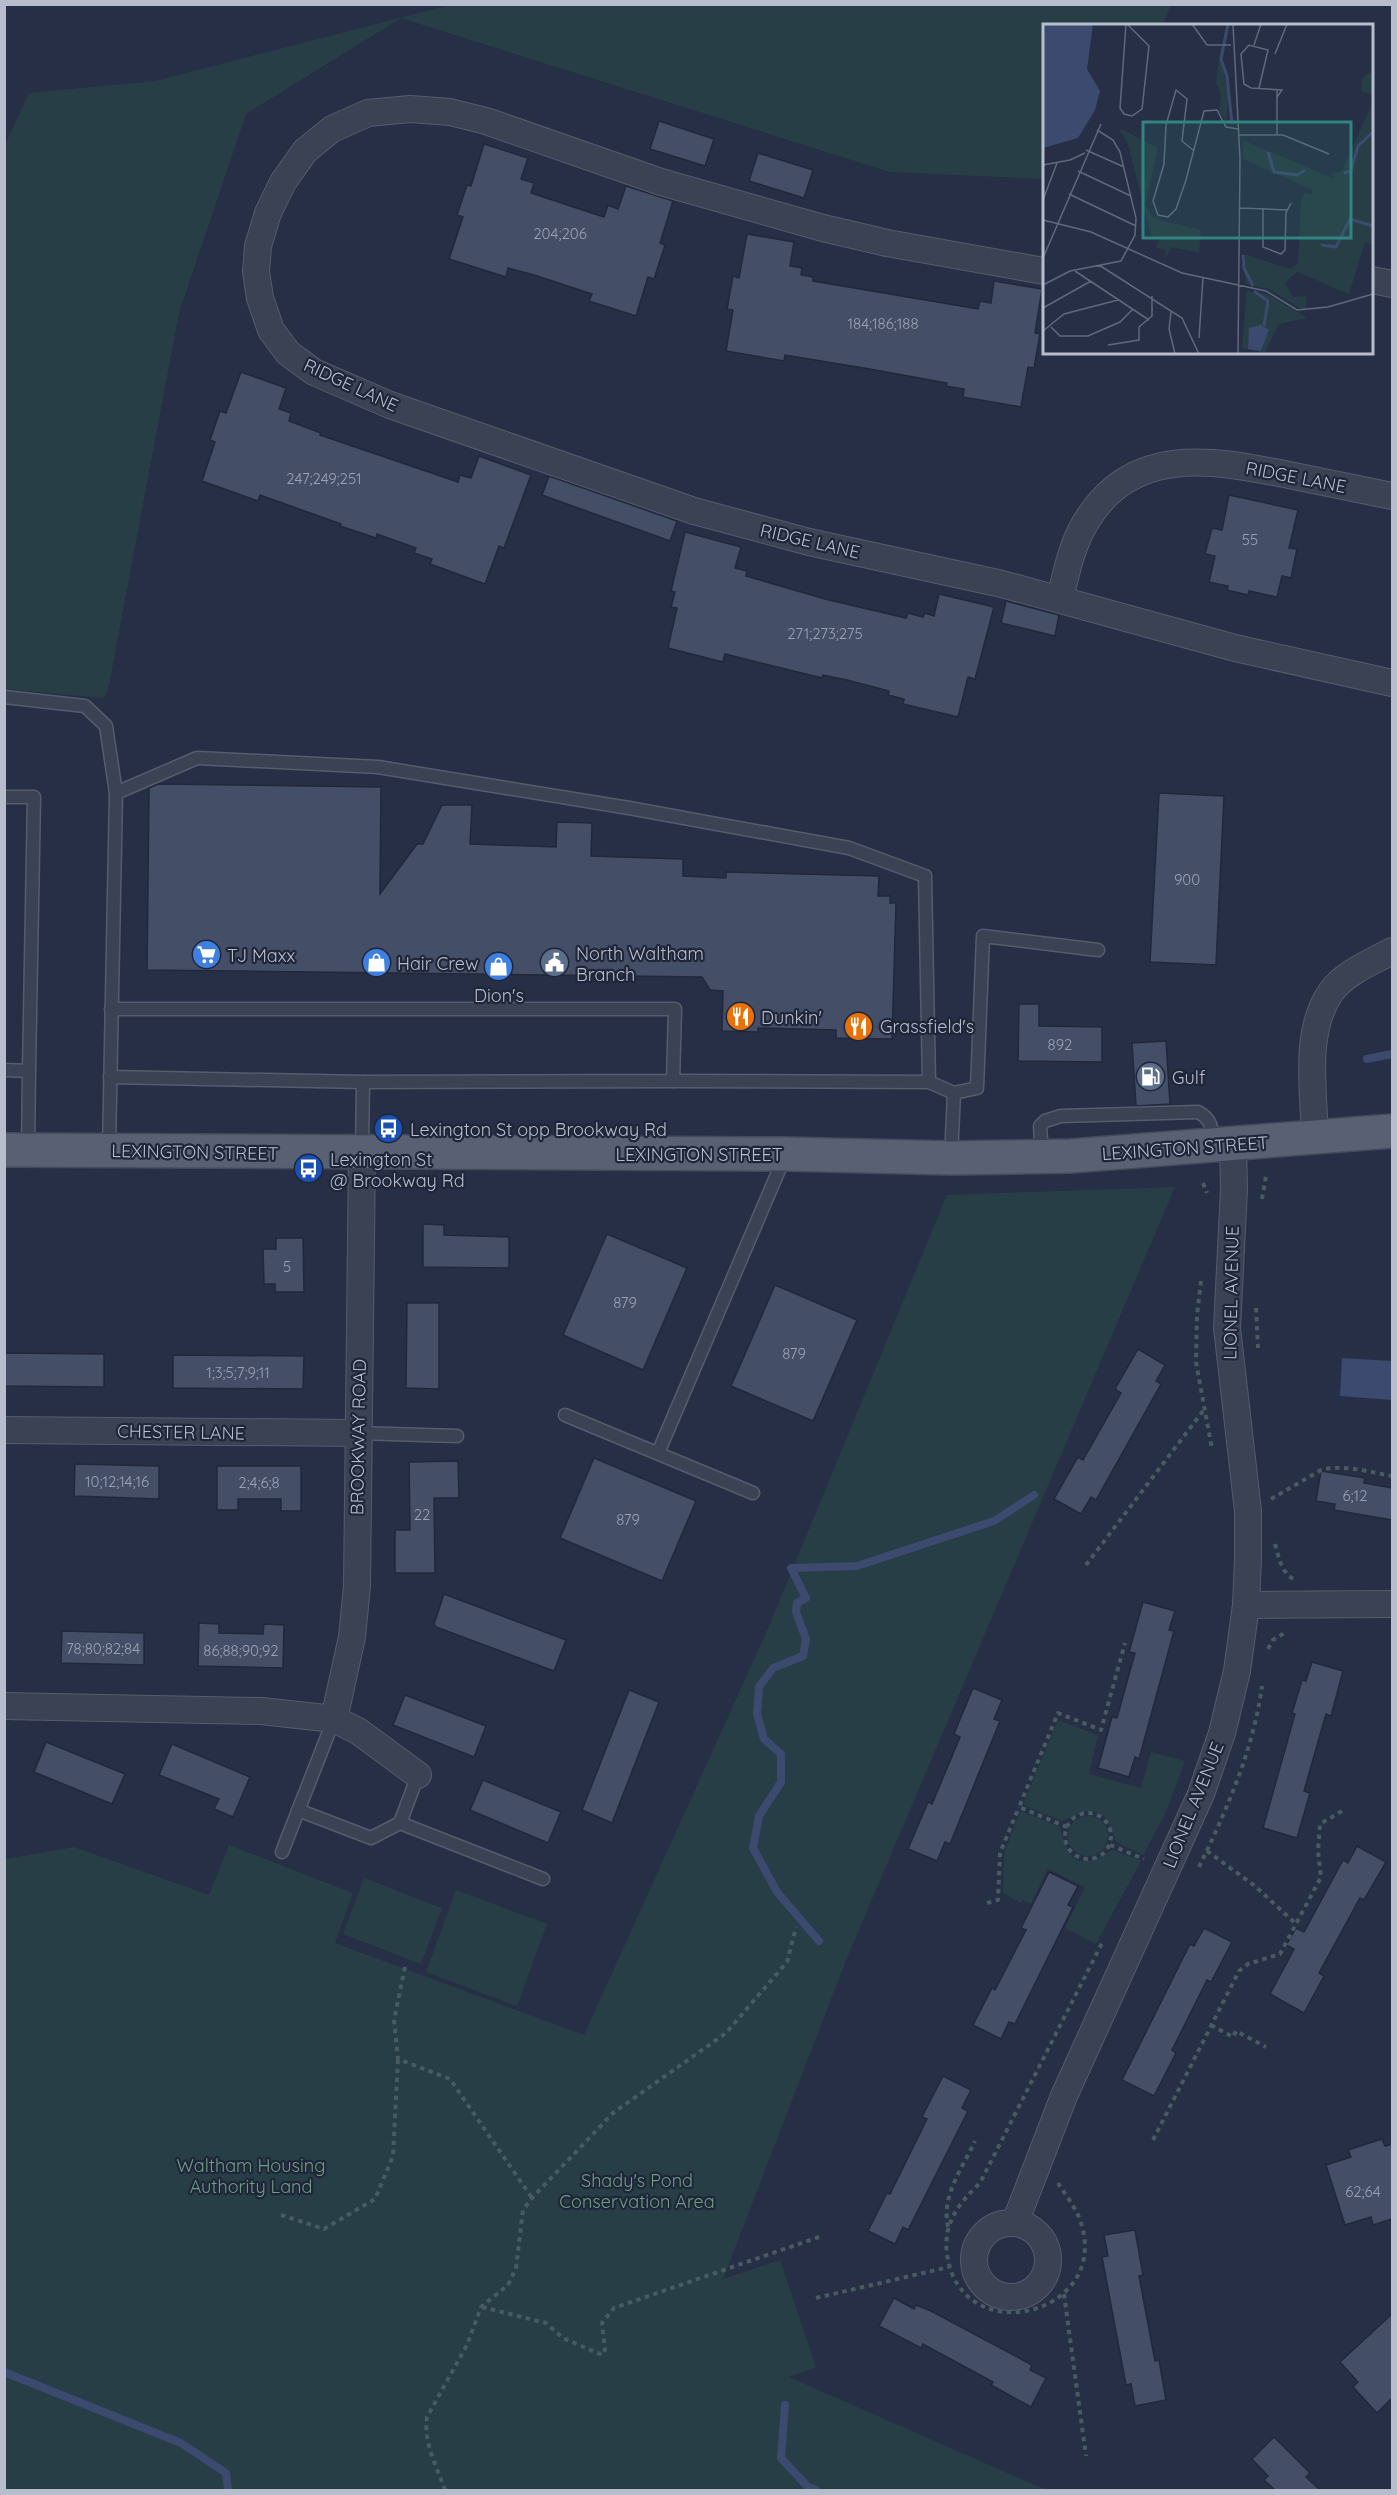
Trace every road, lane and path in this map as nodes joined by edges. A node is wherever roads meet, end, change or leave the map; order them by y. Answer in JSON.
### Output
{"nodes":[{"id":1,"x":1043,"y":271,"type":"edge"},
{"id":2,"x":1373,"y":280,"type":"edge"},
{"id":3,"x":1392,"y":284,"type":"edge"},
{"id":4,"x":1392,"y":496,"type":"edge"},
{"id":5,"x":1060,"y":599,"type":"junction"},
{"id":6,"x":1392,"y":683,"type":"edge"},
{"id":7,"x":4,"y":697,"type":"edge"},
{"id":8,"x":116,"y":793,"type":"junction"},
{"id":9,"x":4,"y":797,"type":"edge"},
{"id":10,"x":1098,"y":950,"type":"dead end"},
{"id":11,"x":1392,"y":951,"type":"edge"},
{"id":12,"x":111,"y":1009,"type":"junction"},
{"id":13,"x":4,"y":1070,"type":"edge"},
{"id":14,"x":29,"y":1071,"type":"junction"},
{"id":15,"x":110,"y":1077,"type":"junction"},
{"id":16,"x":363,"y":1082,"type":"junction"},
{"id":17,"x":672,"y":1082,"type":"junction"},
{"id":18,"x":929,"y":1082,"type":"junction"},
{"id":19,"x":954,"y":1093,"type":"junction"},
{"id":20,"x":1392,"y":1131,"type":"edge"},
{"id":21,"x":1315,"y":1138,"type":"junction"},
{"id":22,"x":1223,"y":1145,"type":"junction"},
{"id":23,"x":16,"y":1150,"type":"edge"},
{"id":24,"x":109,"y":1151,"type":"junction"},
{"id":25,"x":362,"y":1153,"type":"junction"},
{"id":26,"x":785,"y":1154,"type":"junction"},
{"id":27,"x":951,"y":1158,"type":"junction"},
{"id":28,"x":1266,"y":1176,"type":"dead end"},
{"id":29,"x":1203,"y":1183,"type":"dead end"},
{"id":30,"x":1207,"y":1194,"type":"dead end"},
{"id":31,"x":1261,"y":1207,"type":"dead end"},
{"id":32,"x":1201,"y":1279,"type":"dead end"},
{"id":33,"x":1256,"y":1300,"type":"dead end"},
{"id":34,"x":1258,"y":1354,"type":"dead end"},
{"id":35,"x":1204,"y":1411,"type":"junction"},
{"id":36,"x":565,"y":1414,"type":"dead end"},
{"id":37,"x":4,"y":1430,"type":"edge"},
{"id":38,"x":358,"y":1433,"type":"junction"},
{"id":39,"x":457,"y":1436,"type":"dead end"},
{"id":40,"x":658,"y":1453,"type":"junction"},
{"id":41,"x":1214,"y":1453,"type":"dead end"},
{"id":42,"x":1392,"y":1476,"type":"edge"},
{"id":43,"x":1269,"y":1488,"type":"dead end"},
{"id":44,"x":753,"y":1493,"type":"dead end"},
{"id":45,"x":1270,"y":1500,"type":"junction"},
{"id":46,"x":1272,"y":1510,"type":"dead end"},
{"id":47,"x":1275,"y":1542,"type":"dead end"},
{"id":48,"x":1086,"y":1565,"type":"dead end"},
{"id":49,"x":1296,"y":1581,"type":"dead end"},
{"id":50,"x":1392,"y":1604,"type":"edge"},
{"id":51,"x":1246,"y":1605,"type":"junction"},
{"id":52,"x":1287,"y":1631,"type":"dead end"},
{"id":53,"x":1125,"y":1643,"type":"dead end"},
{"id":54,"x":1266,"y":1658,"type":"dead end"},
{"id":55,"x":1263,"y":1679,"type":"dead end"},
{"id":56,"x":4,"y":1706,"type":"edge"},
{"id":57,"x":334,"y":1719,"type":"junction"},
{"id":58,"x":418,"y":1775,"type":"joint"},
{"id":59,"x":1019,"y":1807,"type":"junction"},
{"id":60,"x":298,"y":1810,"type":"junction"},
{"id":61,"x":1342,"y":1811,"type":"dead end"},
{"id":62,"x":400,"y":1822,"type":"junction"},
{"id":63,"x":1067,"y":1827,"type":"junction"},
{"id":64,"x":1110,"y":1845,"type":"junction"},
{"id":65,"x":1149,"y":1851,"type":"dead end"},
{"id":66,"x":1207,"y":1851,"type":"junction"},
{"id":67,"x":282,"y":1852,"type":"dead end"},
{"id":68,"x":1145,"y":1859,"type":"junction"},
{"id":69,"x":1139,"y":1870,"type":"dead end"},
{"id":70,"x":1197,"y":1872,"type":"dead end"},
{"id":71,"x":543,"y":1879,"type":"dead end"},
{"id":72,"x":987,"y":1903,"type":"dead end"},
{"id":73,"x":1296,"y":1924,"type":"junction"},
{"id":74,"x":795,"y":1927,"type":"dead end"},
{"id":75,"x":1107,"y":1933,"type":"dead end"},
{"id":76,"x":405,"y":1967,"type":"dead end"},
{"id":77,"x":1211,"y":2025,"type":"junction"},
{"id":78,"x":1266,"y":2047,"type":"dead end"},
{"id":79,"x":398,"y":2059,"type":"junction"},
{"id":80,"x":1153,"y":2140,"type":"dead end"},
{"id":81,"x":975,"y":2141,"type":"dead end"},
{"id":82,"x":1040,"y":2158,"type":"junction"},
{"id":83,"x":532,"y":2198,"type":"junction"},
{"id":84,"x":281,"y":2215,"type":"dead end"},
{"id":85,"x":1015,"y":2223,"type":"dead end"},
{"id":86,"x":948,"y":2228,"type":"junction"},
{"id":87,"x":819,"y":2237,"type":"dead end"},
{"id":88,"x":949,"y":2267,"type":"junction"},
{"id":89,"x":1064,"y":2293,"type":"junction"},
{"id":90,"x":816,"y":2298,"type":"dead end"},
{"id":91,"x":481,"y":2307,"type":"junction"},
{"id":92,"x":1086,"y":2456,"type":"dead end"},
{"id":93,"x":445,"y":2490,"type":"edge"}],
"edges":[{"from":1,"to":5,"type":"street","name":"RIDGE LANE"},
{"from":2,"to":3,"type":"street"},
{"from":4,"to":5,"type":"street","name":"RIDGE LANE"},
{"from":5,"to":6,"type":"street","name":"RIDGE LANE"},
{"from":7,"to":8,"type":"lane"},
{"from":8,"to":12,"type":"lane"},
{"from":8,"to":18,"type":"lane"},
{"from":9,"to":14,"type":"lane"},
{"from":10,"to":19,"type":"lane"},
{"from":11,"to":21,"type":"street"},
{"from":12,"to":15,"type":"lane"},
{"from":12,"to":17,"type":"lane"},
{"from":13,"to":14,"type":"lane"},
{"from":14,"to":23,"type":"lane"},
{"from":15,"to":16,"type":"lane"},
{"from":15,"to":24,"type":"lane"},
{"from":16,"to":17,"type":"lane"},
{"from":16,"to":25,"type":"lane"},
{"from":17,"to":18,"type":"lane"},
{"from":18,"to":19,"type":"lane"},
{"from":19,"to":27,"type":"lane"},
{"from":20,"to":21,"type":"main road","name":"LEXINGTON STREET"},
{"from":21,"to":22,"type":"main road","name":"LEXINGTON STREET"},
{"from":22,"to":27,"type":"main road","name":"LEXINGTON STREET"},
{"from":22,"to":51,"type":"street","name":"LIONEL AVENUE"},
{"from":23,"to":24,"type":"main road","name":"LEXINGTON STREET"},
{"from":24,"to":25,"type":"main road","name":"LEXINGTON STREET"},
{"from":25,"to":26,"type":"main road","name":"LEXINGTON STREET"},
{"from":25,"to":38,"type":"street","name":"BROOKWAY ROAD"},
{"from":26,"to":27,"type":"main road","name":"LEXINGTON STREET"},
{"from":26,"to":40,"type":"lane"},
{"from":28,"to":31,"type":"path"},
{"from":29,"to":30,"type":"path"},
{"from":32,"to":35,"type":"path"},
{"from":33,"to":34,"type":"path"},
{"from":35,"to":41,"type":"path"},
{"from":35,"to":48,"type":"path"},
{"from":36,"to":40,"type":"lane"},
{"from":37,"to":38,"type":"street","name":"CHESTER LANE"},
{"from":38,"to":39,"type":"lane"},
{"from":38,"to":57,"type":"street","name":"BROOKWAY ROAD"},
{"from":40,"to":44,"type":"lane"},
{"from":42,"to":45,"type":"path"},
{"from":43,"to":45,"type":"path"},
{"from":45,"to":46,"type":"path"},
{"from":47,"to":49,"type":"path"},
{"from":50,"to":51,"type":"street"},
{"from":51,"to":82,"type":"street","name":"LIONEL AVENUE"},
{"from":52,"to":54,"type":"path"},
{"from":53,"to":59,"type":"path"},
{"from":55,"to":66,"type":"path"},
{"from":56,"to":57,"type":"street"},
{"from":57,"to":58,"type":"street"},
{"from":57,"to":60,"type":"lane"},
{"from":58,"to":62,"type":"lane"},
{"from":59,"to":63,"type":"path"},
{"from":59,"to":72,"type":"path"},
{"from":60,"to":62,"type":"lane"},
{"from":60,"to":67,"type":"lane"},
{"from":61,"to":73,"type":"path"},
{"from":62,"to":71,"type":"lane"},
{"from":63,"to":64,"type":"path"},
{"from":63,"to":64,"type":"path"},
{"from":64,"to":68,"type":"path"},
{"from":65,"to":68,"type":"path"},
{"from":66,"to":70,"type":"path"},
{"from":66,"to":73,"type":"path"},
{"from":68,"to":69,"type":"path"},
{"from":73,"to":77,"type":"path"},
{"from":74,"to":83,"type":"path"},
{"from":75,"to":86,"type":"path"},
{"from":76,"to":79,"type":"path"},
{"from":77,"to":78,"type":"path"},
{"from":77,"to":80,"type":"path"},
{"from":79,"to":83,"type":"path"},
{"from":79,"to":84,"type":"path"},
{"from":81,"to":86,"type":"path"},
{"from":82,"to":85,"type":"street","name":"LIONEL AVENUE"},
{"from":82,"to":89,"type":"path"},
{"from":83,"to":91,"type":"path"},
{"from":86,"to":88,"type":"path"},
{"from":87,"to":91,"type":"path"},
{"from":88,"to":89,"type":"path"},
{"from":88,"to":90,"type":"path"},
{"from":89,"to":92,"type":"path"},
{"from":91,"to":93,"type":"path"}]}
